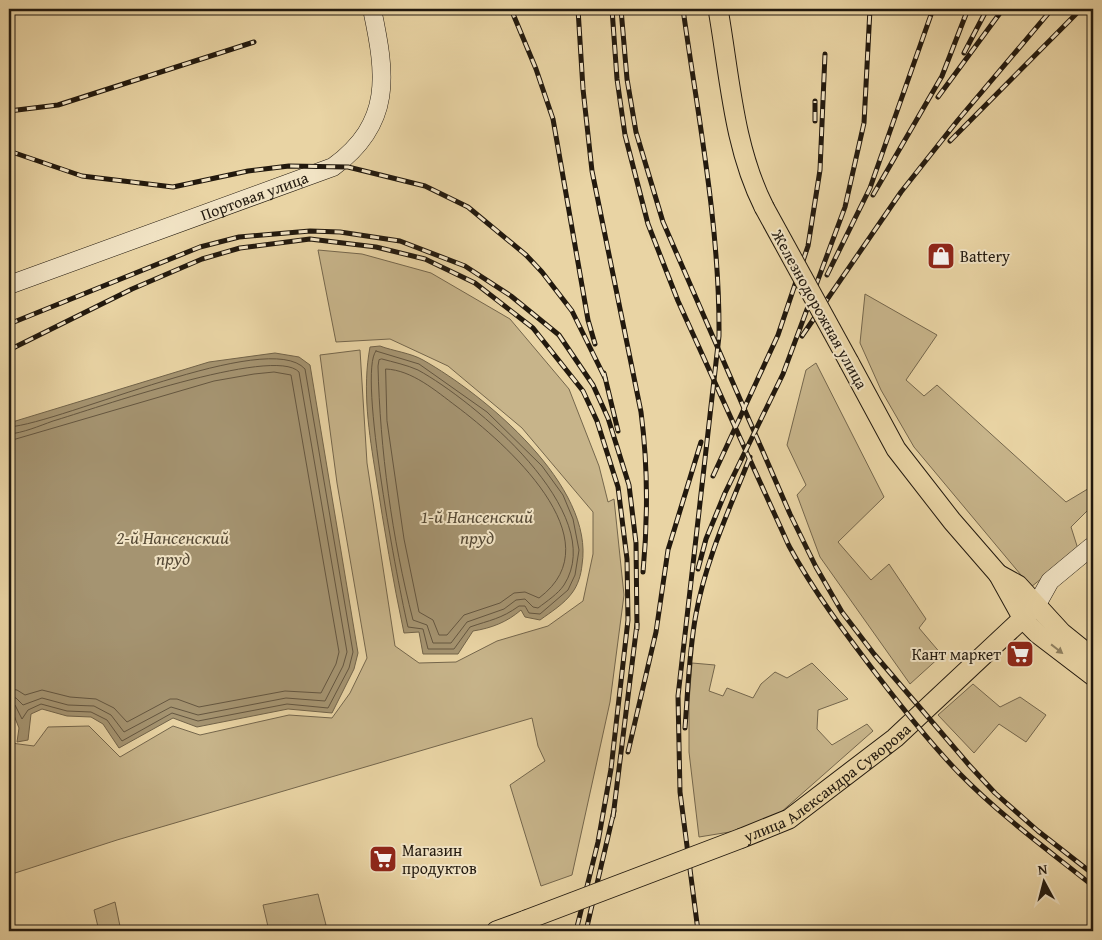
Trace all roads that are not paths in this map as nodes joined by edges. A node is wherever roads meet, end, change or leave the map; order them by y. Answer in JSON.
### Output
{"nodes":[{"id":1,"x":372,"y":9,"type":"edge"},
{"id":2,"x":718,"y":9,"type":"edge"},
{"id":3,"x":9,"y":285,"type":"edge"},
{"id":4,"x":1092,"y":552,"type":"edge"},
{"id":5,"x":1030,"y":613,"type":"junction"},
{"id":6,"x":1093,"y":658,"type":"edge"},
{"id":7,"x":1093,"y":676,"type":"edge"},
{"id":8,"x":496,"y":931,"type":"edge"}],
"edges":[{"from":1,"to":3,"type":"main road","name":"Портовая улица"},
{"from":2,"to":5,"type":"main road","name":"Железнодорожная улица","bridge":true},
{"from":4,"to":5,"type":"main road"},
{"from":5,"to":6,"type":"main road","name":"Железнодорожная улица"},
{"from":5,"to":7,"type":"main road","name":"Железнодорожная улица","one_way":true},
{"from":5,"to":8,"type":"main road","name":"улица Александра Суворова","bridge":true}]}
